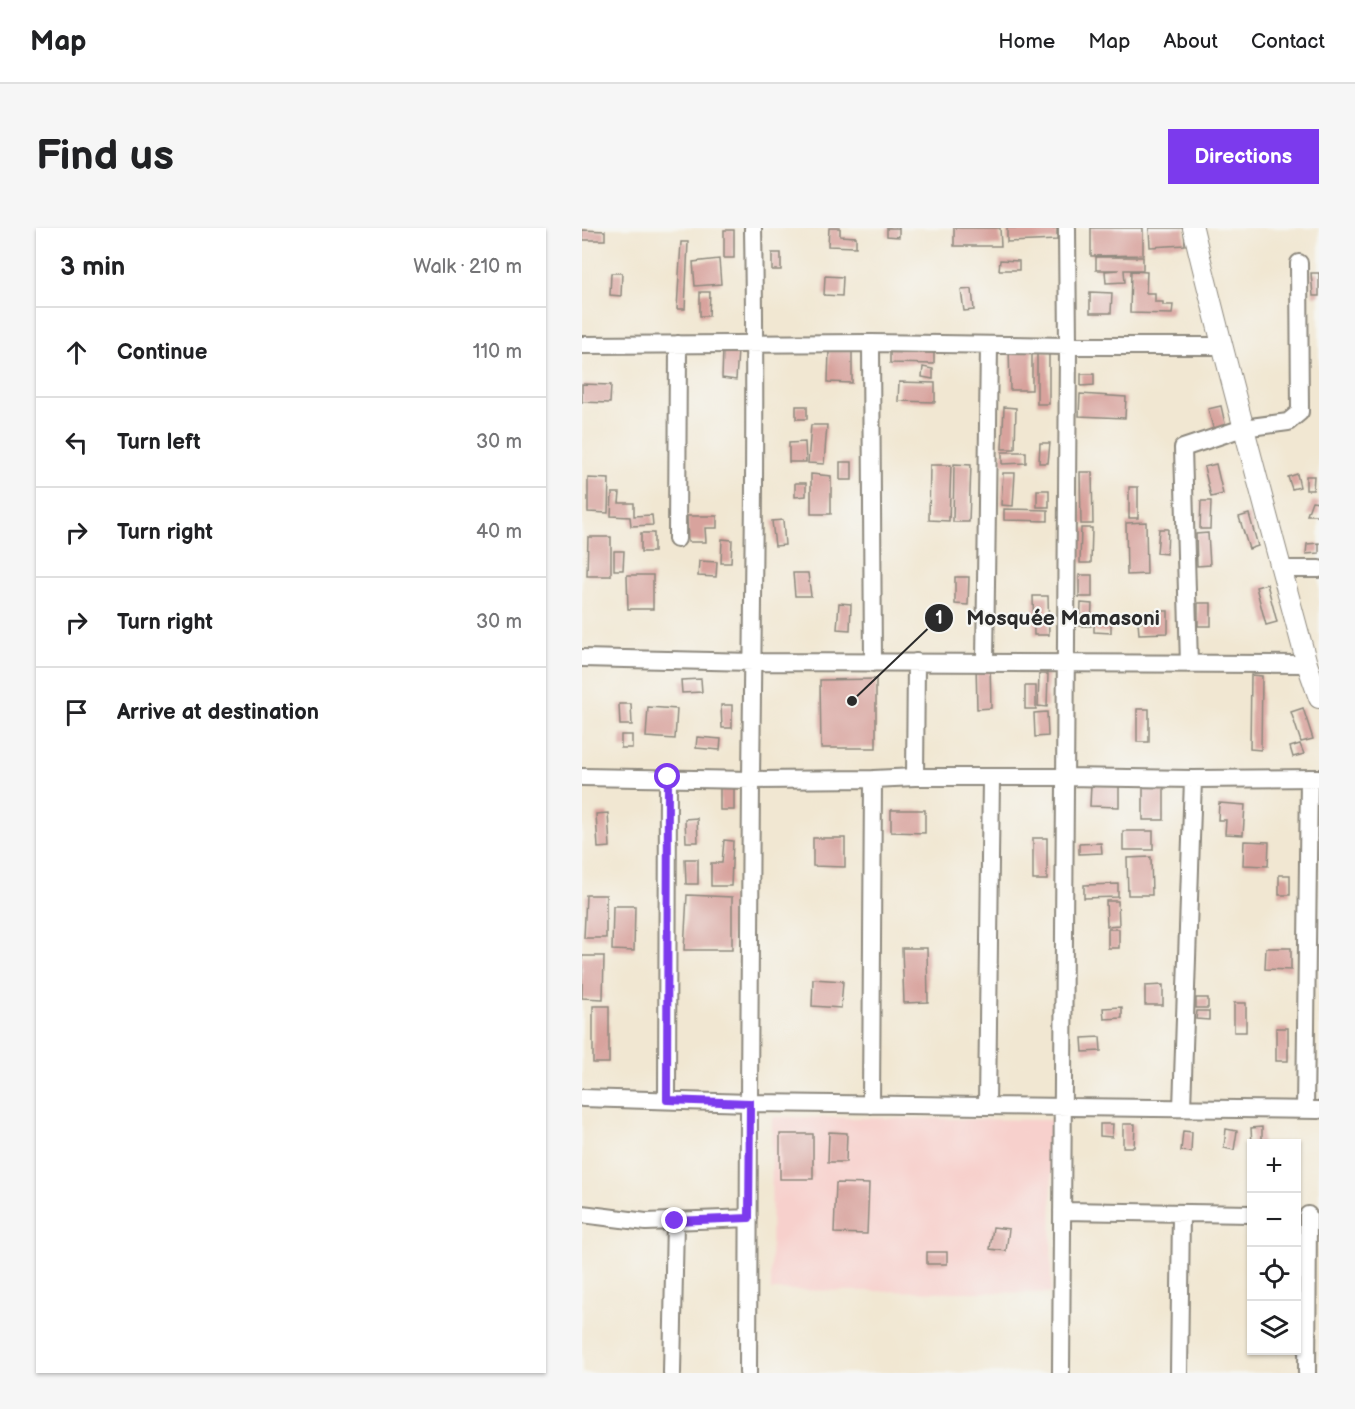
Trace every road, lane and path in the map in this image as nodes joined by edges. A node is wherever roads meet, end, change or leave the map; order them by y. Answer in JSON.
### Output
{"nodes":[{"id":1,"x":753,"y":228,"type":"edge"},
{"id":2,"x":1067,"y":228,"type":"edge"},
{"id":3,"x":1193,"y":228,"type":"edge"},
{"id":4,"x":1299,"y":263,"type":"dead end"},
{"id":5,"x":678,"y":344,"type":"junction"},
{"id":6,"x":755,"y":344,"type":"junction"},
{"id":7,"x":871,"y":344,"type":"junction"},
{"id":8,"x":582,"y":345,"type":"edge"},
{"id":9,"x":990,"y":345,"type":"junction"},
{"id":10,"x":1068,"y":346,"type":"junction"},
{"id":11,"x":1222,"y":346,"type":"junction"},
{"id":12,"x":1243,"y":428,"type":"junction"},
{"id":13,"x":677,"y":539,"type":"dead end"},
{"id":14,"x":1281,"y":569,"type":"junction"},
{"id":15,"x":1319,"y":569,"type":"edge"},
{"id":16,"x":582,"y":658,"type":"edge"},
{"id":17,"x":753,"y":662,"type":"junction"},
{"id":18,"x":916,"y":662,"type":"junction"},
{"id":19,"x":873,"y":663,"type":"junction"},
{"id":20,"x":985,"y":663,"type":"junction"},
{"id":21,"x":1065,"y":664,"type":"junction"},
{"id":22,"x":1189,"y":664,"type":"junction"},
{"id":23,"x":1307,"y":664,"type":"junction"},
{"id":24,"x":1319,"y":698,"type":"edge"},
{"id":25,"x":582,"y":777,"type":"edge"},
{"id":26,"x":668,"y":777,"type":"junction"},
{"id":27,"x":915,"y":777,"type":"junction"},
{"id":28,"x":991,"y":777,"type":"junction"},
{"id":29,"x":1065,"y":777,"type":"junction"},
{"id":30,"x":1314,"y":778,"type":"edge"},
{"id":31,"x":873,"y":779,"type":"junction"},
{"id":32,"x":1192,"y":779,"type":"junction"},
{"id":33,"x":751,"y":780,"type":"junction"},
{"id":34,"x":582,"y":1098,"type":"edge"},
{"id":35,"x":667,"y":1100,"type":"junction"},
{"id":36,"x":750,"y":1103,"type":"junction"},
{"id":37,"x":871,"y":1104,"type":"junction"},
{"id":38,"x":987,"y":1106,"type":"junction"},
{"id":39,"x":1063,"y":1107,"type":"junction"},
{"id":40,"x":1182,"y":1108,"type":"junction"},
{"id":41,"x":1312,"y":1110,"type":"edge"},
{"id":42,"x":1062,"y":1211,"type":"junction"},
{"id":43,"x":1181,"y":1213,"type":"junction"},
{"id":44,"x":582,"y":1214,"type":"edge"},
{"id":45,"x":1247,"y":1214,"type":"edge"},
{"id":46,"x":1308,"y":1215,"type":"edge"},
{"id":47,"x":749,"y":1218,"type":"junction"},
{"id":48,"x":675,"y":1221,"type":"junction"},
{"id":49,"x":672,"y":1373,"type":"edge"},
{"id":50,"x":748,"y":1373,"type":"edge"},
{"id":51,"x":1061,"y":1373,"type":"edge"},
{"id":52,"x":1179,"y":1373,"type":"edge"},
{"id":53,"x":1307,"y":1373,"type":"edge"}],
"edges":[{"from":1,"to":6,"type":"street"},
{"from":2,"to":10,"type":"street"},
{"from":3,"to":11,"type":"street"},
{"from":4,"to":12,"type":"street"},
{"from":5,"to":6,"type":"street"},
{"from":5,"to":8,"type":"street"},
{"from":5,"to":13,"type":"street"},
{"from":6,"to":7,"type":"street"},
{"from":6,"to":17,"type":"street"},
{"from":7,"to":9,"type":"street"},
{"from":7,"to":19,"type":"street"},
{"from":9,"to":10,"type":"street"},
{"from":9,"to":20,"type":"street"},
{"from":10,"to":11,"type":"street"},
{"from":10,"to":21,"type":"street"},
{"from":11,"to":12,"type":"street"},
{"from":12,"to":14,"type":"street"},
{"from":12,"to":22,"type":"street"},
{"from":14,"to":15,"type":"street"},
{"from":14,"to":23,"type":"street"},
{"from":16,"to":17,"type":"street"},
{"from":17,"to":19,"type":"street"},
{"from":17,"to":33,"type":"street"},
{"from":18,"to":19,"type":"street"},
{"from":18,"to":20,"type":"street"},
{"from":18,"to":27,"type":"street"},
{"from":20,"to":21,"type":"street"},
{"from":21,"to":22,"type":"street"},
{"from":21,"to":29,"type":"street"},
{"from":22,"to":23,"type":"street"},
{"from":23,"to":24,"type":"street"},
{"from":25,"to":26,"type":"street"},
{"from":26,"to":33,"type":"street"},
{"from":26,"to":35,"type":"street"},
{"from":27,"to":28,"type":"street"},
{"from":27,"to":31,"type":"street"},
{"from":28,"to":29,"type":"street"},
{"from":28,"to":38,"type":"street"},
{"from":29,"to":32,"type":"street"},
{"from":29,"to":39,"type":"street"},
{"from":30,"to":32,"type":"street"},
{"from":30,"to":41,"type":"street"},
{"from":31,"to":33,"type":"street"},
{"from":31,"to":37,"type":"street"},
{"from":32,"to":40,"type":"street"},
{"from":33,"to":36,"type":"street"},
{"from":34,"to":35,"type":"street"},
{"from":35,"to":36,"type":"street"},
{"from":36,"to":37,"type":"street"},
{"from":36,"to":47,"type":"street"},
{"from":37,"to":38,"type":"street"},
{"from":38,"to":39,"type":"street"},
{"from":39,"to":40,"type":"street"},
{"from":39,"to":42,"type":"street"},
{"from":40,"to":41,"type":"street"},
{"from":42,"to":43,"type":"street"},
{"from":42,"to":51,"type":"street"},
{"from":43,"to":45,"type":"street"},
{"from":43,"to":52,"type":"street"},
{"from":44,"to":48,"type":"street"},
{"from":46,"to":53,"type":"street"},
{"from":47,"to":48,"type":"street"},
{"from":47,"to":50,"type":"street"},
{"from":48,"to":49,"type":"street"}]}
